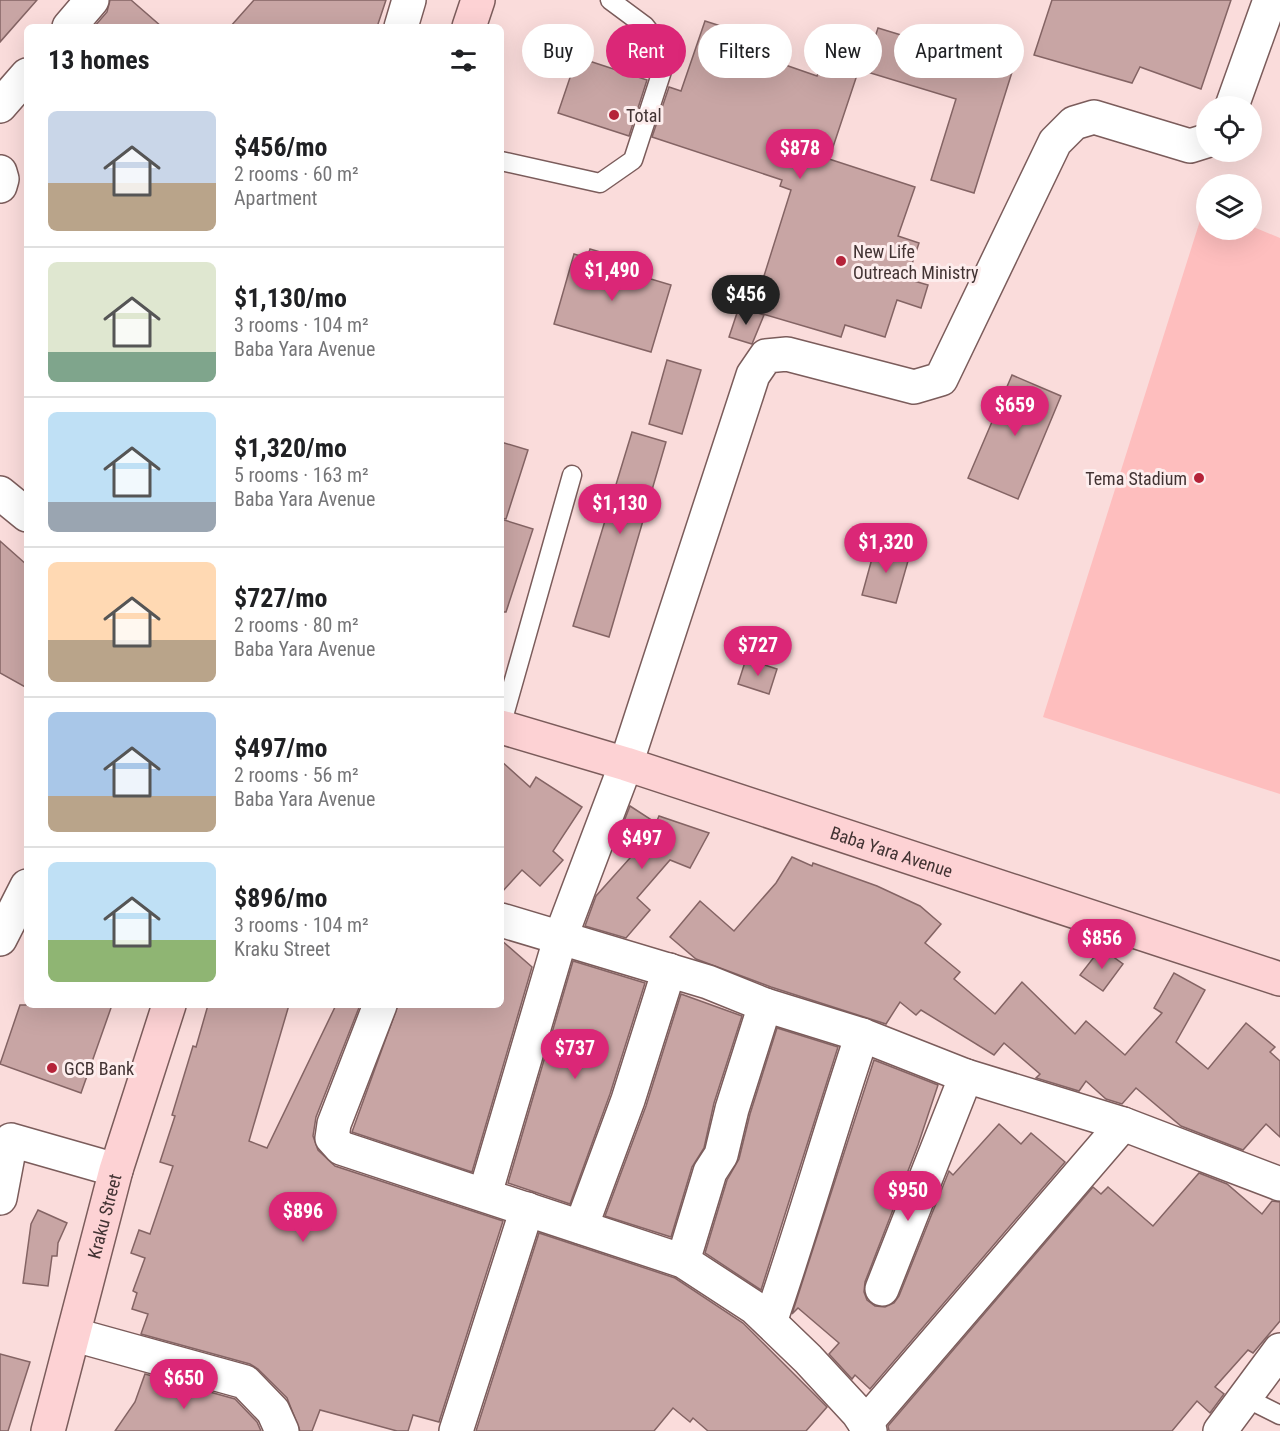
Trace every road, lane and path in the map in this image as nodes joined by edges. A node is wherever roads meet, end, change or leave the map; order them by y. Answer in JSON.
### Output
{"nodes":[{"id":1,"x":92,"y":0,"type":"edge"},
{"id":2,"x":409,"y":0,"type":"edge"},
{"id":3,"x":478,"y":0,"type":"edge"},
{"id":4,"x":610,"y":0,"type":"edge"},
{"id":5,"x":1270,"y":0,"type":"edge"},
{"id":6,"x":72,"y":24,"type":"edge"},
{"id":7,"x":402,"y":24,"type":"edge"},
{"id":8,"x":470,"y":24,"type":"edge"},
{"id":9,"x":24,"y":78,"type":"edge"},
{"id":10,"x":1236,"y":96,"type":"edge"},
{"id":11,"x":0,"y":106,"type":"edge"},
{"id":12,"x":1196,"y":144,"type":"edge"},
{"id":13,"x":504,"y":162,"type":"edge"},
{"id":14,"x":0,"y":172,"type":"edge"},
{"id":15,"x":0,"y":186,"type":"edge"},
{"id":16,"x":572,"y":475,"type":"dead end"},
{"id":17,"x":0,"y":493,"type":"edge"},
{"id":18,"x":24,"y":513,"type":"edge"},
{"id":19,"x":504,"y":715,"type":"edge"},
{"id":20,"x":504,"y":727,"type":"edge"},
{"id":21,"x":626,"y":764,"type":"junction"},
{"id":22,"x":24,"y":892,"type":"edge"},
{"id":23,"x":504,"y":921,"type":"edge"},
{"id":24,"x":561,"y":936,"type":"junction"},
{"id":25,"x":0,"y":939,"type":"edge"},
{"id":26,"x":669,"y":970,"type":"junction"},
{"id":27,"x":1280,"y":979,"type":"edge"},
{"id":28,"x":765,"y":1005,"type":"junction"},
{"id":29,"x":169,"y":1008,"type":"edge"},
{"id":30,"x":379,"y":1008,"type":"edge"},
{"id":31,"x":862,"y":1035,"type":"junction"},
{"id":32,"x":966,"y":1076,"type":"junction"},
{"id":33,"x":1123,"y":1124,"type":"junction"},
{"id":34,"x":6,"y":1141,"type":"edge"},
{"id":35,"x":116,"y":1170,"type":"junction"},
{"id":36,"x":1280,"y":1184,"type":"edge"},
{"id":37,"x":485,"y":1194,"type":"junction"},
{"id":38,"x":0,"y":1198,"type":"edge"},
{"id":39,"x":527,"y":1209,"type":"junction"},
{"id":40,"x":581,"y":1227,"type":"junction"},
{"id":41,"x":683,"y":1261,"type":"junction"},
{"id":42,"x":882,"y":1289,"type":"dead end"},
{"id":43,"x":770,"y":1322,"type":"junction"},
{"id":44,"x":75,"y":1335,"type":"junction"},
{"id":45,"x":1280,"y":1350,"type":"edge"},
{"id":46,"x":1246,"y":1398,"type":"junction"},
{"id":47,"x":1280,"y":1414,"type":"edge"},
{"id":48,"x":868,"y":1427,"type":"edge"},
{"id":49,"x":48,"y":1431,"type":"edge"},
{"id":50,"x":282,"y":1431,"type":"edge"},
{"id":51,"x":456,"y":1431,"type":"edge"},
{"id":52,"x":1220,"y":1431,"type":"edge"}],
"edges":[{"from":1,"to":6,"type":"street"},
{"from":2,"to":7,"type":"street"},
{"from":3,"to":8,"type":"main road"},
{"from":4,"to":13,"type":"lane"},
{"from":5,"to":10,"type":"street"},
{"from":9,"to":11,"type":"street"},
{"from":12,"to":21,"type":"street"},
{"from":14,"to":15,"type":"street"},
{"from":16,"to":19,"type":"lane"},
{"from":17,"to":18,"type":"street"},
{"from":20,"to":21,"type":"main road","name":"Baba Yara Avenue"},
{"from":21,"to":24,"type":"street"},
{"from":21,"to":27,"type":"main road","name":"Baba Yara Avenue"},
{"from":22,"to":25,"type":"street"},
{"from":23,"to":24,"type":"street"},
{"from":24,"to":26,"type":"street"},
{"from":24,"to":37,"type":"street"},
{"from":26,"to":28,"type":"street"},
{"from":26,"to":40,"type":"street"},
{"from":28,"to":31,"type":"street"},
{"from":28,"to":41,"type":"street"},
{"from":29,"to":35,"type":"main road","name":"Kraku Street"},
{"from":30,"to":37,"type":"street"},
{"from":31,"to":32,"type":"street"},
{"from":31,"to":43,"type":"street"},
{"from":32,"to":33,"type":"street"},
{"from":32,"to":42,"type":"street"},
{"from":33,"to":36,"type":"street"},
{"from":33,"to":48,"type":"street"},
{"from":34,"to":35,"type":"street"},
{"from":34,"to":38,"type":"street"},
{"from":35,"to":44,"type":"main road","name":"Kraku Street"},
{"from":37,"to":39,"type":"street"},
{"from":39,"to":40,"type":"street"},
{"from":39,"to":51,"type":"street"},
{"from":40,"to":41,"type":"street"},
{"from":41,"to":43,"type":"street"},
{"from":43,"to":48,"type":"street"},
{"from":44,"to":49,"type":"main road","name":"Kraku Street"},
{"from":44,"to":50,"type":"street"},
{"from":45,"to":46,"type":"street"},
{"from":46,"to":47,"type":"lane"},
{"from":46,"to":52,"type":"street"}]}
